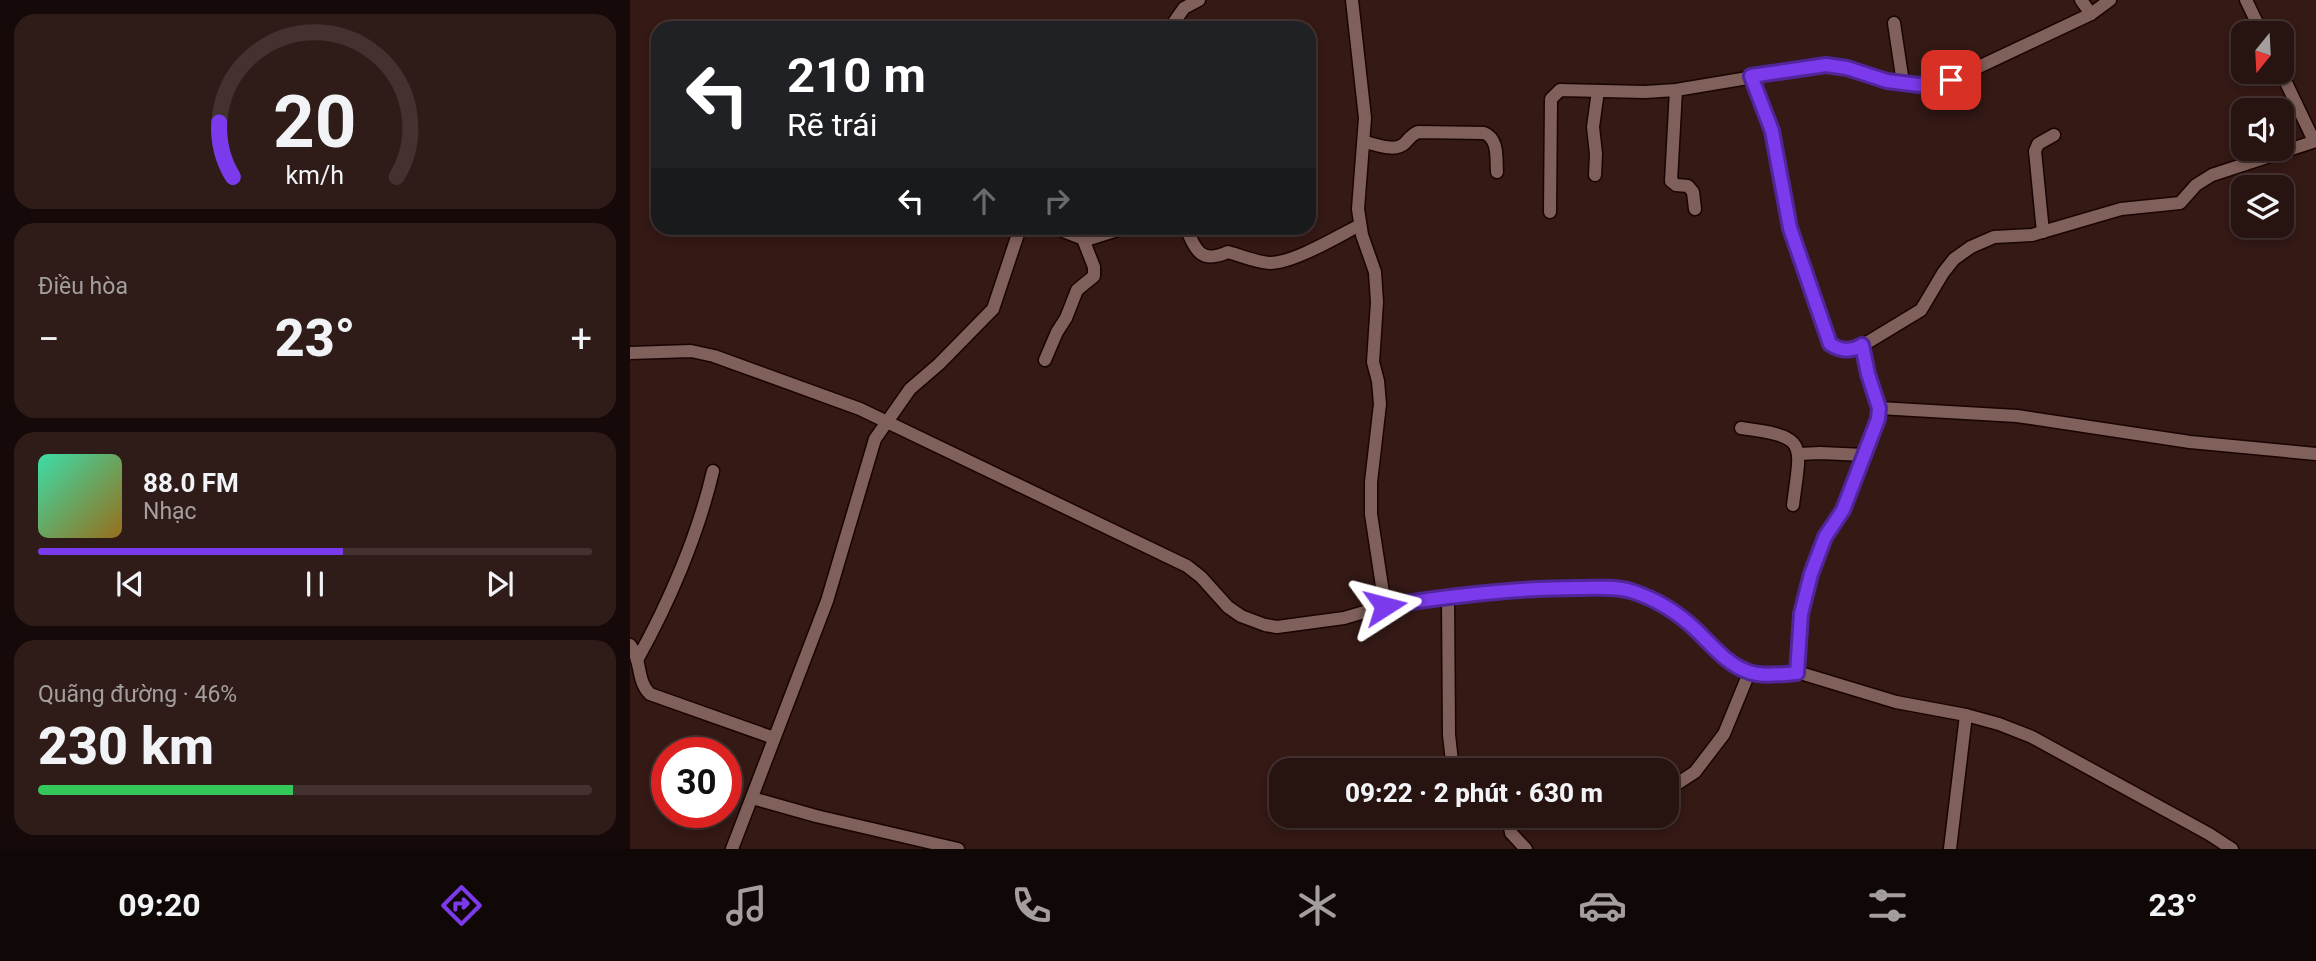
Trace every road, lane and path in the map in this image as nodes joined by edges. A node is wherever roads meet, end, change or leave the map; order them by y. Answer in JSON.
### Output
{"nodes":[{"id":1,"x":1199,"y":0,"type":"edge"},
{"id":2,"x":1352,"y":0,"type":"edge"},
{"id":3,"x":2081,"y":0,"type":"edge"},
{"id":4,"x":2110,"y":0,"type":"edge"},
{"id":5,"x":2246,"y":0,"type":"edge"},
{"id":6,"x":2091,"y":14,"type":"junction"},
{"id":7,"x":1175,"y":21,"type":"edge"},
{"id":8,"x":2256,"y":21,"type":"edge"},
{"id":9,"x":1894,"y":23,"type":"dead end"},
{"id":10,"x":1751,"y":76,"type":"junction"},
{"id":11,"x":1903,"y":83,"type":"junction"},
{"id":12,"x":2287,"y":84,"type":"edge"},
{"id":13,"x":1676,"y":90,"type":"junction"},
{"id":14,"x":1598,"y":91,"type":"junction"},
{"id":15,"x":2054,"y":135,"type":"dead end"},
{"id":16,"x":2315,"y":141,"type":"edge"},
{"id":17,"x":1364,"y":142,"type":"junction"},
{"id":18,"x":1497,"y":172,"type":"dead end"},
{"id":19,"x":1595,"y":174,"type":"dead end"},
{"id":20,"x":1695,"y":209,"type":"dead end"},
{"id":21,"x":1550,"y":212,"type":"dead end"},
{"id":22,"x":1360,"y":225,"type":"junction"},
{"id":23,"x":2043,"y":232,"type":"junction"},
{"id":24,"x":1018,"y":235,"type":"edge"},
{"id":25,"x":1073,"y":235,"type":"edge"},
{"id":26,"x":1104,"y":235,"type":"edge"},
{"id":27,"x":1189,"y":235,"type":"edge"},
{"id":28,"x":1083,"y":239,"type":"junction"},
{"id":29,"x":1862,"y":345,"type":"junction"},
{"id":30,"x":630,"y":353,"type":"edge"},
{"id":31,"x":1045,"y":360,"type":"dead end"},
{"id":32,"x":1879,"y":408,"type":"junction"},
{"id":33,"x":886,"y":421,"type":"junction"},
{"id":34,"x":1741,"y":428,"type":"dead end"},
{"id":35,"x":1799,"y":454,"type":"junction"},
{"id":36,"x":2316,"y":454,"type":"edge"},
{"id":37,"x":1865,"y":455,"type":"junction"},
{"id":38,"x":713,"y":471,"type":"dead end"},
{"id":39,"x":1793,"y":505,"type":"dead end"},
{"id":40,"x":1448,"y":597,"type":"junction"},
{"id":41,"x":1385,"y":606,"type":"junction"},
{"id":42,"x":630,"y":645,"type":"edge"},
{"id":43,"x":637,"y":660,"type":"junction"},
{"id":44,"x":1749,"y":673,"type":"junction"},
{"id":45,"x":1797,"y":673,"type":"junction"},
{"id":46,"x":1966,"y":715,"type":"junction"},
{"id":47,"x":774,"y":738,"type":"junction"},
{"id":48,"x":1452,"y":758,"type":"edge"},
{"id":49,"x":1679,"y":782,"type":"edge"},
{"id":50,"x":752,"y":797,"type":"junction"},
{"id":51,"x":1510,"y":828,"type":"edge"},
{"id":52,"x":732,"y":849,"type":"edge"},
{"id":53,"x":958,"y":849,"type":"edge"},
{"id":54,"x":1526,"y":849,"type":"edge"},
{"id":55,"x":1950,"y":849,"type":"edge"},
{"id":56,"x":2232,"y":849,"type":"edge"}],
"edges":[{"from":1,"to":7,"type":"street"},
{"from":2,"to":17,"type":"street"},
{"from":3,"to":6,"type":"street"},
{"from":4,"to":6,"type":"street"},
{"from":5,"to":8,"type":"street"},
{"from":6,"to":11,"type":"street"},
{"from":9,"to":11,"type":"street"},
{"from":10,"to":11,"type":"street"},
{"from":10,"to":13,"type":"street"},
{"from":10,"to":29,"type":"street"},
{"from":12,"to":16,"type":"street"},
{"from":13,"to":14,"type":"street"},
{"from":13,"to":20,"type":"street"},
{"from":14,"to":19,"type":"street"},
{"from":14,"to":21,"type":"street"},
{"from":15,"to":23,"type":"street"},
{"from":16,"to":23,"type":"street"},
{"from":17,"to":18,"type":"street"},
{"from":17,"to":22,"type":"street"},
{"from":22,"to":27,"type":"street"},
{"from":22,"to":41,"type":"street"},
{"from":23,"to":29,"type":"street"},
{"from":24,"to":33,"type":"street"},
{"from":25,"to":28,"type":"street"},
{"from":26,"to":28,"type":"street"},
{"from":28,"to":31,"type":"street"},
{"from":29,"to":32,"type":"street"},
{"from":30,"to":33,"type":"street"},
{"from":32,"to":36,"type":"street"},
{"from":32,"to":37,"type":"street"},
{"from":33,"to":41,"type":"street"},
{"from":33,"to":47,"type":"street"},
{"from":34,"to":35,"type":"street"},
{"from":35,"to":37,"type":"street"},
{"from":35,"to":39,"type":"street"},
{"from":37,"to":45,"type":"street"},
{"from":38,"to":43,"type":"street"},
{"from":40,"to":41,"type":"street"},
{"from":40,"to":44,"type":"street"},
{"from":40,"to":48,"type":"street"},
{"from":42,"to":43,"type":"street"},
{"from":43,"to":47,"type":"street"},
{"from":44,"to":45,"type":"street"},
{"from":44,"to":49,"type":"street"},
{"from":45,"to":46,"type":"street"},
{"from":46,"to":55,"type":"street"},
{"from":46,"to":56,"type":"street"},
{"from":47,"to":50,"type":"street"},
{"from":50,"to":52,"type":"street"},
{"from":50,"to":53,"type":"street"},
{"from":51,"to":54,"type":"street"}]}
